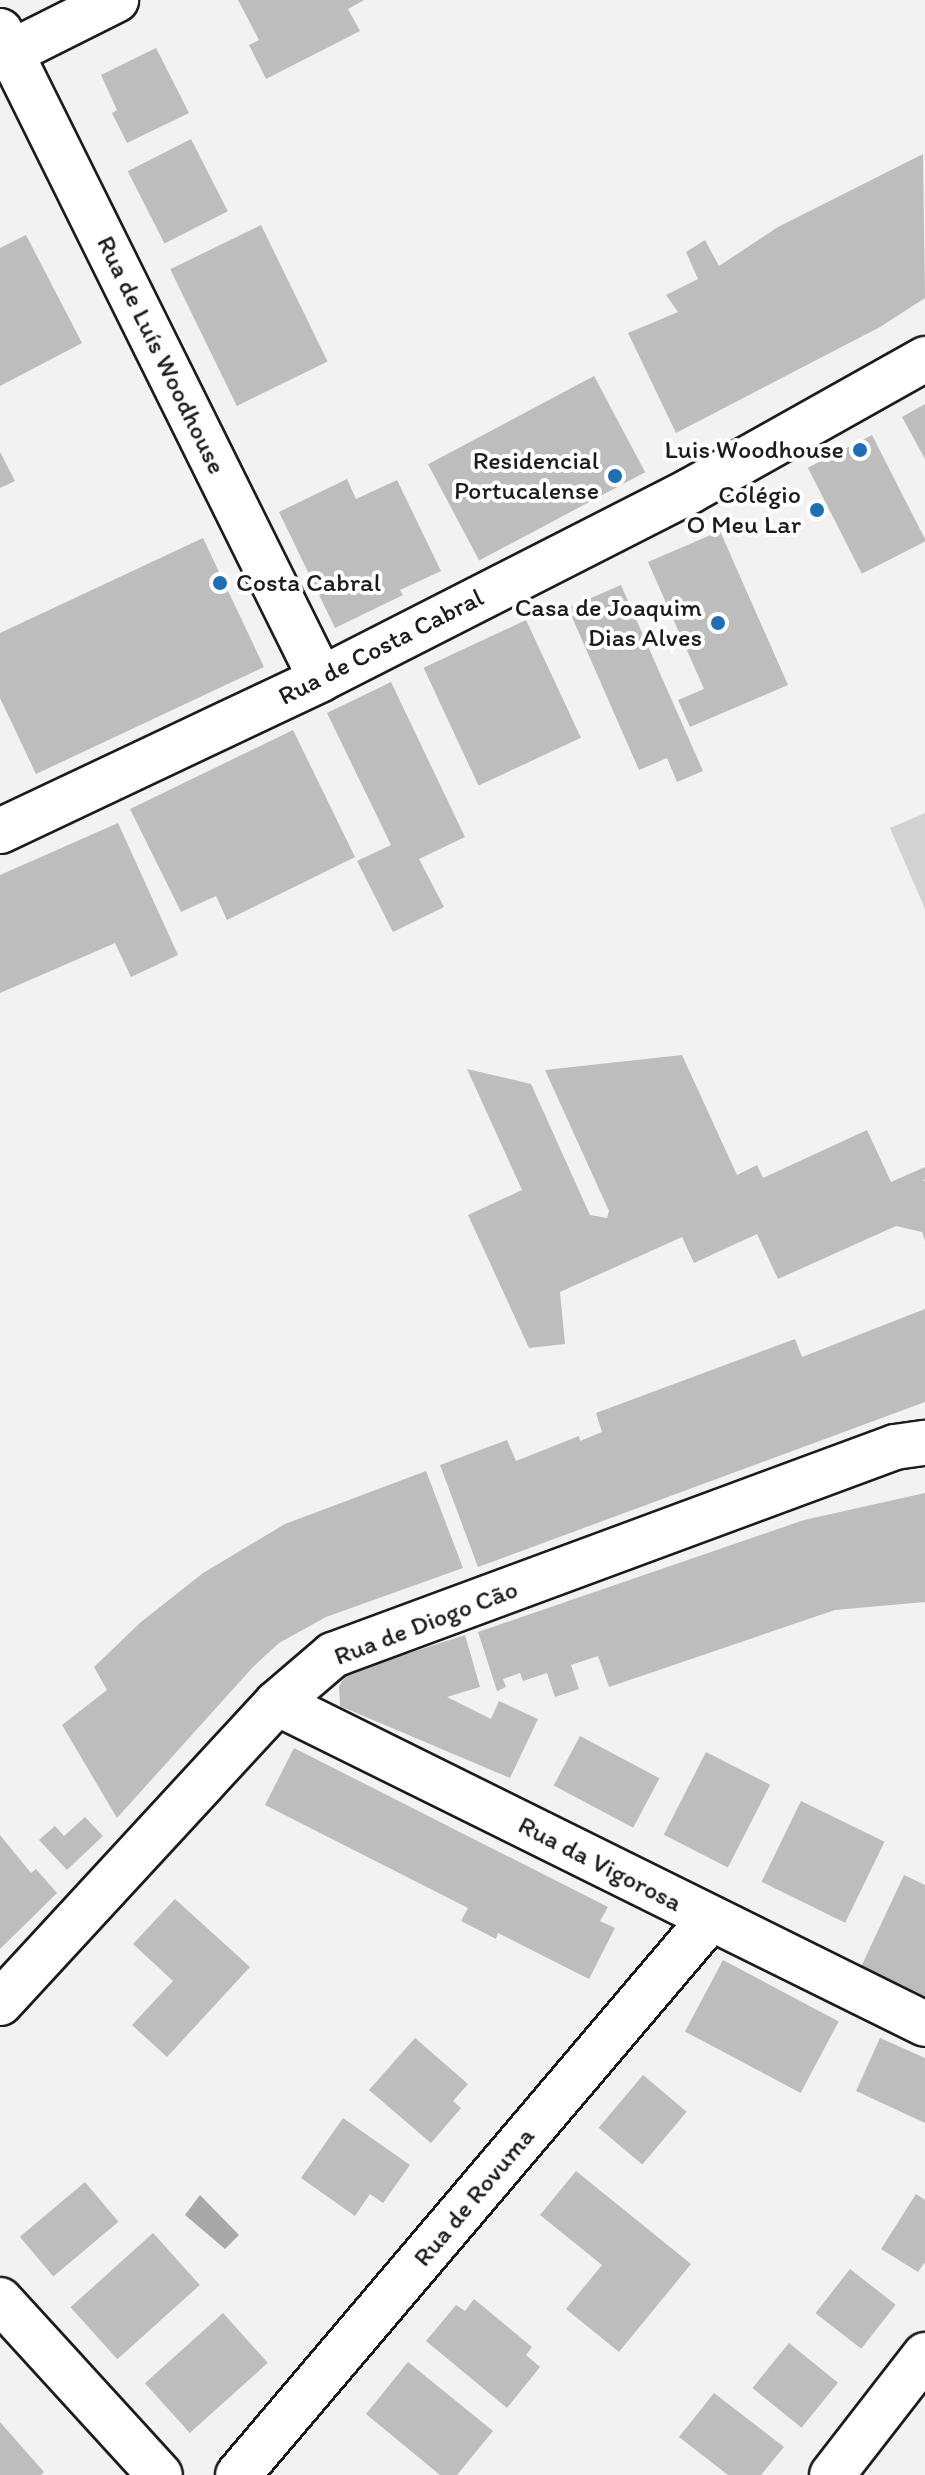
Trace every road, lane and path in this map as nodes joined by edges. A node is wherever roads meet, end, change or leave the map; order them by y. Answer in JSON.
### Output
{"nodes":[{"id":1,"x":116,"y":0,"type":"edge"},
{"id":2,"x":4,"y":47,"type":"edge"},
{"id":3,"x":925,"y":359,"type":"edge"},
{"id":4,"x":321,"y":679,"type":"junction"},
{"id":5,"x":0,"y":831,"type":"edge"},
{"id":6,"x":925,"y":1443,"type":"edge"},
{"id":7,"x":277,"y":1703,"type":"junction"},
{"id":8,"x":710,"y":1919,"type":"junction"},
{"id":9,"x":0,"y":2003,"type":"edge"},
{"id":10,"x":925,"y":2024,"type":"edge"},
{"id":11,"x":0,"y":2300,"type":"edge"},
{"id":12,"x":925,"y":2355,"type":"edge"},
{"id":13,"x":160,"y":2475,"type":"edge"},
{"id":14,"x":238,"y":2475,"type":"edge"},
{"id":15,"x":832,"y":2475,"type":"edge"}],
"edges":[{"from":1,"to":2,"type":"street"},
{"from":2,"to":4,"type":"street","name":"Rua de Luís Woodhouse"},
{"from":3,"to":4,"type":"street","name":"Rua de Costa Cabral"},
{"from":4,"to":5,"type":"street","name":"Rua de Costa Cabral"},
{"from":6,"to":7,"type":"street","name":"Rua de Diogo Cão"},
{"from":7,"to":8,"type":"street","name":"Rua da Vigorosa"},
{"from":7,"to":9,"type":"street","name":"Rua de Diogo Cão"},
{"from":8,"to":10,"type":"street","name":"Rua da Vigorosa"},
{"from":8,"to":14,"type":"street","name":"Rua de Rovuma"},
{"from":11,"to":13,"type":"street"},
{"from":12,"to":15,"type":"street"}]}
